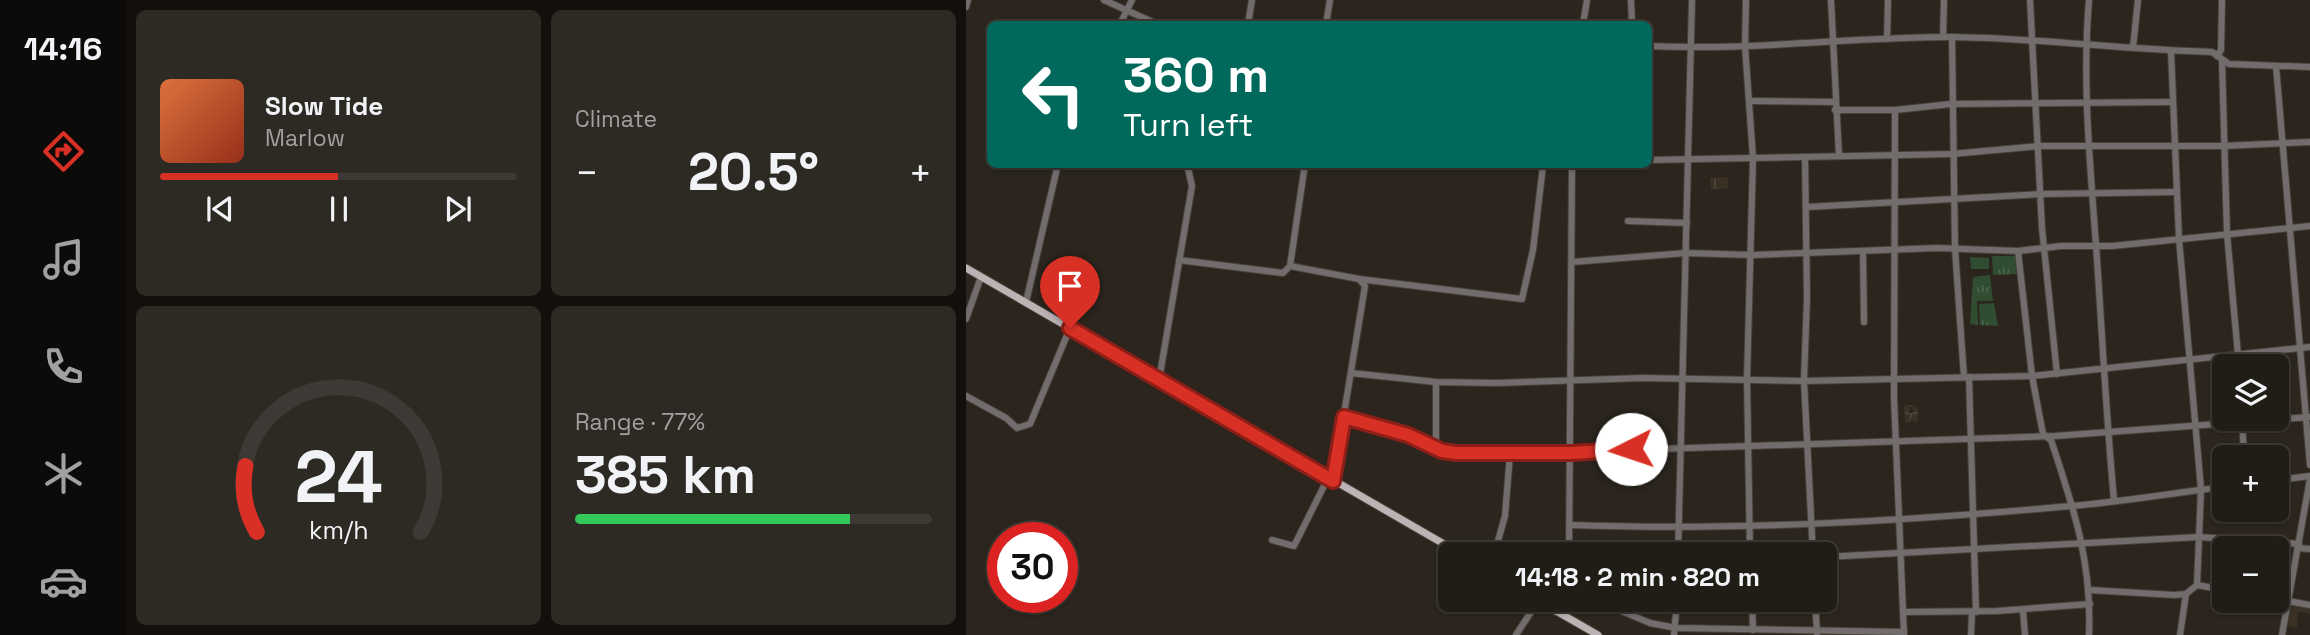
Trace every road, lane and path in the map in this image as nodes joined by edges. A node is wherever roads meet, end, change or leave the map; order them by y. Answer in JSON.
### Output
{"nodes":[{"id":1,"x":1104,"y":0,"type":"edge"},
{"id":2,"x":1132,"y":0,"type":"edge"},
{"id":3,"x":1252,"y":0,"type":"edge"},
{"id":4,"x":1330,"y":0,"type":"edge"},
{"id":5,"x":1587,"y":0,"type":"edge"},
{"id":6,"x":1631,"y":0,"type":"edge"},
{"id":7,"x":1692,"y":0,"type":"edge"},
{"id":8,"x":1746,"y":0,"type":"edge"},
{"id":9,"x":1831,"y":0,"type":"edge"},
{"id":10,"x":1888,"y":0,"type":"edge"},
{"id":11,"x":1944,"y":0,"type":"edge"},
{"id":12,"x":2030,"y":0,"type":"edge"},
{"id":13,"x":2089,"y":0,"type":"edge"},
{"id":14,"x":2138,"y":0,"type":"edge"},
{"id":15,"x":2222,"y":0,"type":"edge"},
{"id":16,"x":1127,"y":9,"type":"junction"},
{"id":17,"x":1121,"y":21,"type":"edge"},
{"id":18,"x":1151,"y":21,"type":"edge"},
{"id":19,"x":1248,"y":21,"type":"edge"},
{"id":20,"x":1326,"y":21,"type":"edge"},
{"id":21,"x":1584,"y":21,"type":"edge"},
{"id":22,"x":1632,"y":21,"type":"edge"},
{"id":23,"x":1943,"y":37,"type":"junction"},
{"id":24,"x":1952,"y":37,"type":"junction"},
{"id":25,"x":1887,"y":39,"type":"junction"},
{"id":26,"x":2031,"y":40,"type":"junction"},
{"id":27,"x":2086,"y":42,"type":"junction"},
{"id":28,"x":1831,"y":44,"type":"junction"},
{"id":29,"x":1652,"y":46,"type":"edge"},
{"id":30,"x":1745,"y":46,"type":"junction"},
{"id":31,"x":2133,"y":47,"type":"junction"},
{"id":32,"x":1692,"y":48,"type":"junction"},
{"id":33,"x":2171,"y":51,"type":"junction"},
{"id":34,"x":2217,"y":55,"type":"junction"},
{"id":35,"x":2222,"y":62,"type":"junction"},
{"id":36,"x":2276,"y":66,"type":"junction"},
{"id":37,"x":2310,"y":67,"type":"edge"},
{"id":38,"x":1749,"y":101,"type":"junction"},
{"id":39,"x":2173,"y":102,"type":"junction"},
{"id":40,"x":1951,"y":104,"type":"junction"},
{"id":41,"x":2035,"y":104,"type":"junction"},
{"id":42,"x":2087,"y":105,"type":"junction"},
{"id":43,"x":1835,"y":106,"type":"junction"},
{"id":44,"x":1895,"y":110,"type":"junction"},
{"id":45,"x":2310,"y":142,"type":"edge"},
{"id":46,"x":2090,"y":145,"type":"junction"},
{"id":47,"x":2174,"y":145,"type":"junction"},
{"id":48,"x":2284,"y":145,"type":"junction"},
{"id":49,"x":2039,"y":146,"type":"junction"},
{"id":50,"x":2223,"y":146,"type":"junction"},
{"id":51,"x":1952,"y":154,"type":"junction"},
{"id":52,"x":1839,"y":156,"type":"junction"},
{"id":53,"x":1896,"y":156,"type":"junction"},
{"id":54,"x":1805,"y":157,"type":"junction"},
{"id":55,"x":1753,"y":158,"type":"junction"},
{"id":56,"x":1652,"y":160,"type":"edge"},
{"id":57,"x":1689,"y":160,"type":"junction"},
{"id":58,"x":1057,"y":168,"type":"edge"},
{"id":59,"x":1188,"y":168,"type":"edge"},
{"id":60,"x":1304,"y":168,"type":"edge"},
{"id":61,"x":1543,"y":168,"type":"edge"},
{"id":62,"x":1572,"y":168,"type":"edge"},
{"id":63,"x":2176,"y":192,"type":"junction"},
{"id":64,"x":2092,"y":193,"type":"junction"},
{"id":65,"x":2042,"y":194,"type":"junction"},
{"id":66,"x":1953,"y":199,"type":"junction"},
{"id":67,"x":1896,"y":202,"type":"junction"},
{"id":68,"x":1807,"y":207,"type":"junction"},
{"id":69,"x":1628,"y":221,"type":"dead end"},
{"id":70,"x":1687,"y":223,"type":"junction"},
{"id":71,"x":2310,"y":226,"type":"edge"},
{"id":72,"x":2290,"y":227,"type":"junction"},
{"id":73,"x":2227,"y":234,"type":"junction"},
{"id":74,"x":2179,"y":239,"type":"junction"},
{"id":75,"x":2046,"y":247,"type":"junction"},
{"id":76,"x":2096,"y":247,"type":"junction"},
{"id":77,"x":1896,"y":249,"type":"junction"},
{"id":78,"x":1955,"y":249,"type":"junction"},
{"id":79,"x":1863,"y":251,"type":"junction"},
{"id":80,"x":2018,"y":251,"type":"junction"},
{"id":81,"x":1806,"y":252,"type":"junction"},
{"id":82,"x":1686,"y":253,"type":"junction"},
{"id":83,"x":1752,"y":255,"type":"junction"},
{"id":84,"x":1179,"y":260,"type":"junction"},
{"id":85,"x":1572,"y":262,"type":"junction"},
{"id":86,"x":1290,"y":266,"type":"junction"},
{"id":87,"x":966,"y":268,"type":"edge"},
{"id":88,"x":981,"y":276,"type":"junction"},
{"id":89,"x":1359,"y":279,"type":"junction"},
{"id":90,"x":1026,"y":302,"type":"junction"},
{"id":91,"x":966,"y":319,"type":"edge"},
{"id":92,"x":1864,"y":322,"type":"dead end"},
{"id":93,"x":1070,"y":328,"type":"junction"},
{"id":94,"x":2310,"y":347,"type":"edge"},
{"id":95,"x":2301,"y":348,"type":"junction"},
{"id":96,"x":2239,"y":354,"type":"edge"},
{"id":97,"x":2248,"y":354,"type":"edge"},
{"id":98,"x":2212,"y":358,"type":"edge"},
{"id":99,"x":2189,"y":361,"type":"junction"},
{"id":100,"x":2102,"y":369,"type":"junction"},
{"id":101,"x":1351,"y":373,"type":"junction"},
{"id":102,"x":2057,"y":374,"type":"junction"},
{"id":103,"x":2032,"y":376,"type":"junction"},
{"id":104,"x":1967,"y":377,"type":"junction"},
{"id":105,"x":1683,"y":378,"type":"junction"},
{"id":106,"x":1894,"y":378,"type":"junction"},
{"id":107,"x":1747,"y":379,"type":"junction"},
{"id":108,"x":1159,"y":380,"type":"junction"},
{"id":109,"x":1572,"y":381,"type":"junction"},
{"id":110,"x":1804,"y":381,"type":"junction"},
{"id":111,"x":1436,"y":382,"type":"junction"},
{"id":112,"x":966,"y":396,"type":"edge"},
{"id":113,"x":1344,"y":417,"type":"junction"},
{"id":114,"x":2308,"y":417,"type":"edge"},
{"id":115,"x":2289,"y":418,"type":"edge"},
{"id":116,"x":2212,"y":422,"type":"edge"},
{"id":117,"x":2195,"y":424,"type":"junction"},
{"id":118,"x":2107,"y":432,"type":"junction"},
{"id":119,"x":2043,"y":434,"type":"junction"},
{"id":120,"x":1970,"y":438,"type":"junction"},
{"id":121,"x":1806,"y":443,"type":"junction"},
{"id":122,"x":1896,"y":443,"type":"junction"},
{"id":123,"x":1747,"y":444,"type":"junction"},
{"id":124,"x":1683,"y":446,"type":"junction"},
{"id":125,"x":1436,"y":448,"type":"junction"},
{"id":126,"x":1572,"y":453,"type":"junction"},
{"id":127,"x":1510,"y":454,"type":"junction"},
{"id":128,"x":2310,"y":465,"type":"edge"},
{"id":129,"x":2310,"y":477,"type":"edge"},
{"id":130,"x":2289,"y":479,"type":"edge"},
{"id":131,"x":1331,"y":480,"type":"junction"},
{"id":132,"x":2212,"y":488,"type":"edge"},
{"id":133,"x":2202,"y":489,"type":"junction"},
{"id":134,"x":2308,"y":498,"type":"edge"},
{"id":135,"x":2113,"y":500,"type":"junction"},
{"id":136,"x":2073,"y":506,"type":"junction"},
{"id":137,"x":1973,"y":512,"type":"junction"},
{"id":138,"x":1898,"y":517,"type":"junction"},
{"id":139,"x":1811,"y":522,"type":"junction"},
{"id":140,"x":1571,"y":525,"type":"junction"},
{"id":141,"x":1750,"y":525,"type":"junction"},
{"id":142,"x":1680,"y":529,"type":"junction"},
{"id":143,"x":2199,"y":537,"type":"junction"},
{"id":144,"x":1272,"y":540,"type":"dead end"},
{"id":145,"x":1440,"y":542,"type":"edge"},
{"id":146,"x":1497,"y":542,"type":"edge"},
{"id":147,"x":1570,"y":542,"type":"edge"},
{"id":148,"x":1679,"y":542,"type":"edge"},
{"id":149,"x":1750,"y":542,"type":"edge"},
{"id":150,"x":1812,"y":542,"type":"edge"},
{"id":151,"x":2083,"y":543,"type":"junction"},
{"id":152,"x":2298,"y":546,"type":"junction"},
{"id":153,"x":1974,"y":549,"type":"junction"},
{"id":154,"x":2310,"y":549,"type":"edge"},
{"id":155,"x":1899,"y":553,"type":"junction"},
{"id":156,"x":1837,"y":556,"type":"edge"},
{"id":157,"x":2197,"y":585,"type":"junction"},
{"id":158,"x":2212,"y":588,"type":"edge"},
{"id":159,"x":2090,"y":590,"type":"junction"},
{"id":160,"x":2186,"y":593,"type":"junction"},
{"id":161,"x":2290,"y":601,"type":"junction"},
{"id":162,"x":2090,"y":604,"type":"junction"},
{"id":163,"x":2310,"y":605,"type":"edge"},
{"id":164,"x":2023,"y":610,"type":"junction"},
{"id":165,"x":1531,"y":612,"type":"edge"},
{"id":166,"x":1556,"y":612,"type":"edge"},
{"id":167,"x":1624,"y":612,"type":"edge"},
{"id":168,"x":1676,"y":612,"type":"edge"},
{"id":169,"x":1753,"y":612,"type":"edge"},
{"id":170,"x":1816,"y":612,"type":"edge"},
{"id":171,"x":1903,"y":612,"type":"junction"},
{"id":172,"x":1974,"y":612,"type":"junction"},
{"id":173,"x":1675,"y":631,"type":"edge"},
{"id":174,"x":1754,"y":631,"type":"junction"},
{"id":175,"x":1817,"y":633,"type":"junction"},
{"id":176,"x":1904,"y":634,"type":"edge"},
{"id":177,"x":1516,"y":635,"type":"edge"},
{"id":178,"x":1598,"y":635,"type":"edge"},
{"id":179,"x":1971,"y":635,"type":"edge"},
{"id":180,"x":2025,"y":635,"type":"edge"},
{"id":181,"x":2089,"y":635,"type":"edge"},
{"id":182,"x":2180,"y":635,"type":"edge"},
{"id":183,"x":2282,"y":635,"type":"edge"}],
"edges":[{"from":1,"to":16,"type":"street"},
{"from":2,"to":16,"type":"street"},
{"from":3,"to":19,"type":"street"},
{"from":4,"to":20,"type":"street"},
{"from":5,"to":21,"type":"street"},
{"from":6,"to":22,"type":"street"},
{"from":7,"to":32,"type":"street"},
{"from":8,"to":30,"type":"street"},
{"from":9,"to":28,"type":"street"},
{"from":10,"to":25,"type":"street"},
{"from":11,"to":23,"type":"street"},
{"from":12,"to":26,"type":"street"},
{"from":13,"to":27,"type":"street"},
{"from":14,"to":31,"type":"street"},
{"from":15,"to":34,"type":"street"},
{"from":16,"to":17,"type":"street"},
{"from":16,"to":18,"type":"street"},
{"from":23,"to":24,"type":"street"},
{"from":23,"to":25,"type":"street"},
{"from":24,"to":26,"type":"street"},
{"from":24,"to":40,"type":"street"},
{"from":25,"to":28,"type":"street"},
{"from":26,"to":27,"type":"street"},
{"from":26,"to":41,"type":"street"},
{"from":27,"to":31,"type":"street"},
{"from":27,"to":42,"type":"street"},
{"from":28,"to":30,"type":"street"},
{"from":28,"to":43,"type":"street"},
{"from":29,"to":32,"type":"street"},
{"from":30,"to":32,"type":"street"},
{"from":30,"to":38,"type":"street"},
{"from":31,"to":33,"type":"street"},
{"from":32,"to":57,"type":"street"},
{"from":33,"to":34,"type":"street"},
{"from":33,"to":39,"type":"street"},
{"from":34,"to":35,"type":"street"},
{"from":35,"to":36,"type":"street"},
{"from":35,"to":50,"type":"street"},
{"from":36,"to":37,"type":"street"},
{"from":36,"to":48,"type":"street"},
{"from":38,"to":43,"type":"street"},
{"from":38,"to":55,"type":"street"},
{"from":39,"to":42,"type":"street"},
{"from":39,"to":47,"type":"street"},
{"from":40,"to":41,"type":"street"},
{"from":40,"to":44,"type":"street"},
{"from":40,"to":51,"type":"street"},
{"from":41,"to":42,"type":"street"},
{"from":41,"to":49,"type":"street"},
{"from":42,"to":46,"type":"street"},
{"from":43,"to":44,"type":"street"},
{"from":43,"to":52,"type":"street"},
{"from":44,"to":53,"type":"street"},
{"from":45,"to":48,"type":"street"},
{"from":46,"to":47,"type":"street"},
{"from":46,"to":49,"type":"street"},
{"from":46,"to":64,"type":"street"},
{"from":47,"to":50,"type":"street"},
{"from":47,"to":63,"type":"street"},
{"from":48,"to":50,"type":"street"},
{"from":48,"to":72,"type":"street"},
{"from":49,"to":51,"type":"street"},
{"from":49,"to":65,"type":"street"},
{"from":50,"to":73,"type":"street"},
{"from":51,"to":53,"type":"street"},
{"from":51,"to":66,"type":"street"},
{"from":52,"to":53,"type":"street"},
{"from":52,"to":54,"type":"street"},
{"from":53,"to":67,"type":"street"},
{"from":54,"to":55,"type":"street"},
{"from":54,"to":68,"type":"street"},
{"from":55,"to":57,"type":"street"},
{"from":55,"to":83,"type":"street"},
{"from":56,"to":57,"type":"street"},
{"from":57,"to":70,"type":"street"},
{"from":58,"to":90,"type":"street"},
{"from":59,"to":84,"type":"street"},
{"from":60,"to":86,"type":"street"},
{"from":61,"to":89,"type":"street"},
{"from":62,"to":85,"type":"street"},
{"from":63,"to":64,"type":"street"},
{"from":63,"to":74,"type":"street"},
{"from":64,"to":65,"type":"street"},
{"from":64,"to":76,"type":"street"},
{"from":65,"to":66,"type":"street"},
{"from":65,"to":75,"type":"street"},
{"from":66,"to":67,"type":"street"},
{"from":66,"to":78,"type":"street"},
{"from":67,"to":68,"type":"street"},
{"from":67,"to":77,"type":"street"},
{"from":68,"to":81,"type":"street"},
{"from":69,"to":70,"type":"street"},
{"from":70,"to":82,"type":"street"},
{"from":71,"to":72,"type":"street"},
{"from":72,"to":73,"type":"street"},
{"from":72,"to":95,"type":"street"},
{"from":73,"to":74,"type":"street"},
{"from":73,"to":96,"type":"street"},
{"from":74,"to":76,"type":"street"},
{"from":74,"to":99,"type":"street"},
{"from":75,"to":76,"type":"street"},
{"from":75,"to":80,"type":"street"},
{"from":75,"to":102,"type":"street"},
{"from":76,"to":100,"type":"street"},
{"from":77,"to":78,"type":"street"},
{"from":77,"to":79,"type":"street"},
{"from":77,"to":106,"type":"street"},
{"from":78,"to":80,"type":"street"},
{"from":78,"to":104,"type":"street"},
{"from":79,"to":81,"type":"street"},
{"from":79,"to":92,"type":"street"},
{"from":80,"to":103,"type":"street"},
{"from":81,"to":83,"type":"street"},
{"from":81,"to":110,"type":"street"},
{"from":82,"to":83,"type":"street"},
{"from":82,"to":85,"type":"street"},
{"from":82,"to":105,"type":"street"},
{"from":83,"to":107,"type":"street"},
{"from":84,"to":86,"type":"street"},
{"from":84,"to":108,"type":"street"},
{"from":85,"to":109,"type":"street"},
{"from":86,"to":89,"type":"street"},
{"from":87,"to":88,"type":"main road"},
{"from":88,"to":90,"type":"main road"},
{"from":88,"to":91,"type":"street"},
{"from":89,"to":101,"type":"street"},
{"from":90,"to":93,"type":"main road"},
{"from":93,"to":108,"type":"main road"},
{"from":93,"to":112,"type":"street"},
{"from":94,"to":95,"type":"street"},
{"from":95,"to":97,"type":"street"},
{"from":95,"to":114,"type":"street"},
{"from":98,"to":99,"type":"street"},
{"from":99,"to":100,"type":"street"},
{"from":99,"to":117,"type":"street"},
{"from":100,"to":102,"type":"street"},
{"from":100,"to":118,"type":"street"},
{"from":101,"to":111,"type":"street"},
{"from":101,"to":113,"type":"street"},
{"from":102,"to":103,"type":"street"},
{"from":103,"to":104,"type":"street"},
{"from":103,"to":119,"type":"street"},
{"from":104,"to":106,"type":"street"},
{"from":104,"to":120,"type":"street"},
{"from":105,"to":107,"type":"street"},
{"from":105,"to":109,"type":"street"},
{"from":105,"to":124,"type":"street"},
{"from":106,"to":110,"type":"street"},
{"from":106,"to":122,"type":"street"},
{"from":107,"to":110,"type":"street"},
{"from":107,"to":123,"type":"street"},
{"from":108,"to":131,"type":"main road"},
{"from":109,"to":111,"type":"street"},
{"from":109,"to":126,"type":"street"},
{"from":110,"to":121,"type":"street"},
{"from":111,"to":125,"type":"street"},
{"from":113,"to":125,"type":"street"},
{"from":113,"to":131,"type":"street"},
{"from":114,"to":115,"type":"street"},
{"from":114,"to":128,"type":"street"},
{"from":116,"to":117,"type":"street"},
{"from":117,"to":118,"type":"street"},
{"from":117,"to":133,"type":"street"},
{"from":118,"to":119,"type":"street"},
{"from":118,"to":135,"type":"street"},
{"from":119,"to":120,"type":"street"},
{"from":119,"to":136,"type":"street"},
{"from":120,"to":122,"type":"street"},
{"from":120,"to":137,"type":"street"},
{"from":121,"to":122,"type":"street"},
{"from":121,"to":123,"type":"street"},
{"from":121,"to":139,"type":"street"},
{"from":122,"to":138,"type":"street"},
{"from":123,"to":124,"type":"street"},
{"from":123,"to":141,"type":"street"},
{"from":124,"to":126,"type":"street"},
{"from":124,"to":142,"type":"street"},
{"from":125,"to":127,"type":"street"},
{"from":126,"to":127,"type":"street"},
{"from":126,"to":140,"type":"street"},
{"from":127,"to":146,"type":"street"},
{"from":129,"to":130,"type":"street"},
{"from":129,"to":134,"type":"street"},
{"from":131,"to":144,"type":"street"},
{"from":131,"to":145,"type":"main road"},
{"from":132,"to":133,"type":"street"},
{"from":133,"to":135,"type":"street"},
{"from":133,"to":143,"type":"street"},
{"from":134,"to":152,"type":"street"},
{"from":135,"to":136,"type":"street"},
{"from":136,"to":137,"type":"street"},
{"from":136,"to":151,"type":"street"},
{"from":137,"to":138,"type":"street"},
{"from":137,"to":153,"type":"street"},
{"from":138,"to":139,"type":"street"},
{"from":138,"to":155,"type":"street"},
{"from":139,"to":141,"type":"street"},
{"from":139,"to":150,"type":"street"},
{"from":140,"to":142,"type":"street"},
{"from":140,"to":147,"type":"street"},
{"from":141,"to":142,"type":"street"},
{"from":141,"to":149,"type":"street"},
{"from":142,"to":148,"type":"street"},
{"from":143,"to":151,"type":"street"},
{"from":143,"to":152,"type":"street"},
{"from":143,"to":157,"type":"street"},
{"from":151,"to":153,"type":"street"},
{"from":151,"to":159,"type":"street"},
{"from":152,"to":154,"type":"street"},
{"from":152,"to":161,"type":"street"},
{"from":153,"to":155,"type":"street"},
{"from":153,"to":172,"type":"street"},
{"from":155,"to":156,"type":"street"},
{"from":155,"to":171,"type":"street"},
{"from":157,"to":158,"type":"street"},
{"from":157,"to":160,"type":"street"},
{"from":159,"to":160,"type":"street"},
{"from":159,"to":162,"type":"street"},
{"from":160,"to":182,"type":"street"},
{"from":161,"to":163,"type":"street"},
{"from":161,"to":183,"type":"street"},
{"from":162,"to":164,"type":"street"},
{"from":162,"to":181,"type":"street"},
{"from":164,"to":172,"type":"street"},
{"from":164,"to":180,"type":"street"},
{"from":165,"to":177,"type":"street"},
{"from":166,"to":178,"type":"main road"},
{"from":167,"to":173,"type":"street"},
{"from":168,"to":173,"type":"street"},
{"from":169,"to":174,"type":"street"},
{"from":170,"to":175,"type":"street"},
{"from":171,"to":172,"type":"street"},
{"from":171,"to":176,"type":"street"},
{"from":172,"to":179,"type":"street"},
{"from":173,"to":174,"type":"street"},
{"from":174,"to":175,"type":"street"},
{"from":175,"to":176,"type":"street"}]}
